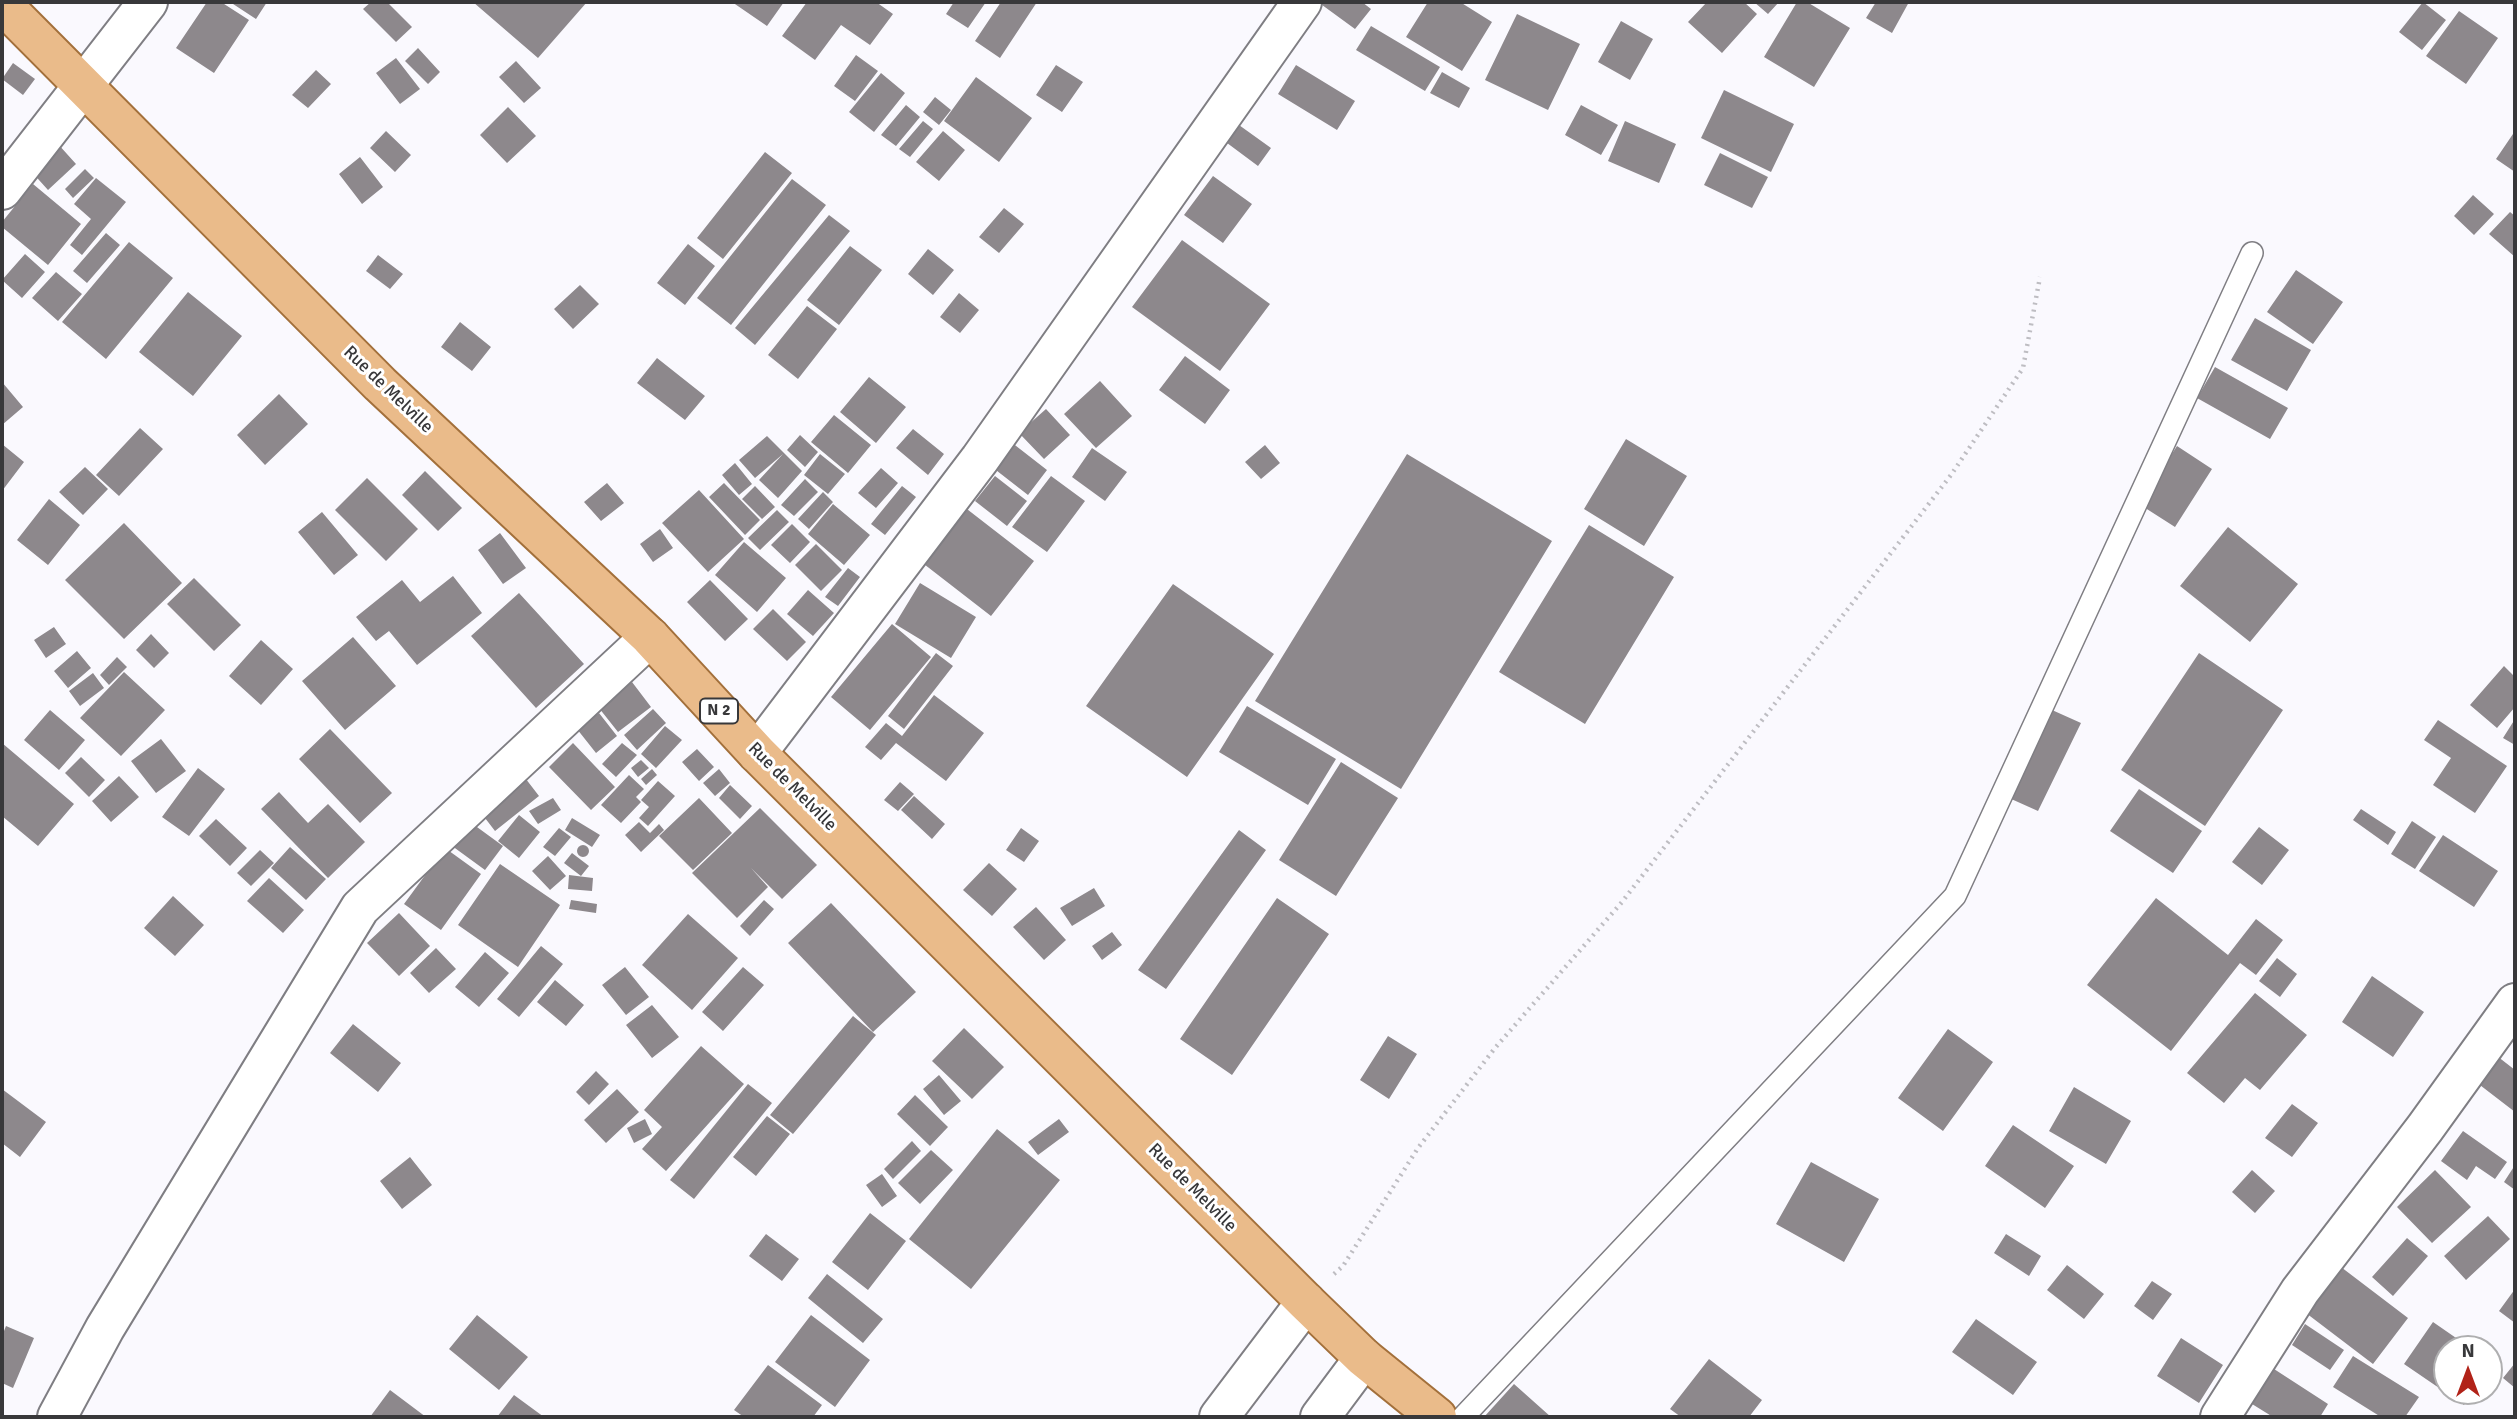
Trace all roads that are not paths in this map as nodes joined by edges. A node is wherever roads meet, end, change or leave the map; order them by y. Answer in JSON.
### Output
{"nodes":[{"id":1,"x":148,"y":2,"type":"edge"},
{"id":2,"x":1302,"y":2,"type":"edge"},
{"id":3,"x":2,"y":4,"type":"edge"},
{"id":4,"x":82,"y":85,"type":"junction"},
{"id":5,"x":2,"y":190,"type":"edge"},
{"id":6,"x":2252,"y":253,"type":"dead end"},
{"id":7,"x":650,"y":637,"type":"junction"},
{"id":8,"x":757,"y":753,"type":"junction"},
{"id":9,"x":2515,"y":1003,"type":"edge"},
{"id":10,"x":1306,"y":1302,"type":"junction"},
{"id":11,"x":1364,"y":1358,"type":"junction"},
{"id":12,"x":57,"y":1417,"type":"edge"},
{"id":13,"x":1219,"y":1417,"type":"edge"},
{"id":14,"x":1320,"y":1417,"type":"edge"},
{"id":15,"x":1437,"y":1417,"type":"edge"},
{"id":16,"x":1463,"y":1417,"type":"edge"},
{"id":17,"x":2220,"y":1417,"type":"edge"}],
"edges":[{"from":1,"to":4,"type":"street"},
{"from":2,"to":8,"type":"street"},
{"from":3,"to":4,"type":"main road","name":"Rue de Melville","number":"N 2"},
{"from":4,"to":5,"type":"street"},
{"from":4,"to":7,"type":"main road","name":"Rue de Melville","number":"N 2"},
{"from":6,"to":16,"type":"lane"},
{"from":7,"to":8,"type":"main road","name":"Rue de Melville","number":"N 2"},
{"from":7,"to":12,"type":"street"},
{"from":8,"to":10,"type":"main road","name":"Rue de Melville","number":"N 2"},
{"from":9,"to":17,"type":"street"},
{"from":10,"to":11,"type":"main road","name":"Rue de Melville","number":"N 2"},
{"from":10,"to":13,"type":"street"},
{"from":11,"to":14,"type":"street"},
{"from":11,"to":15,"type":"main road","name":"Rue de Melville","number":"N 2"}]}
